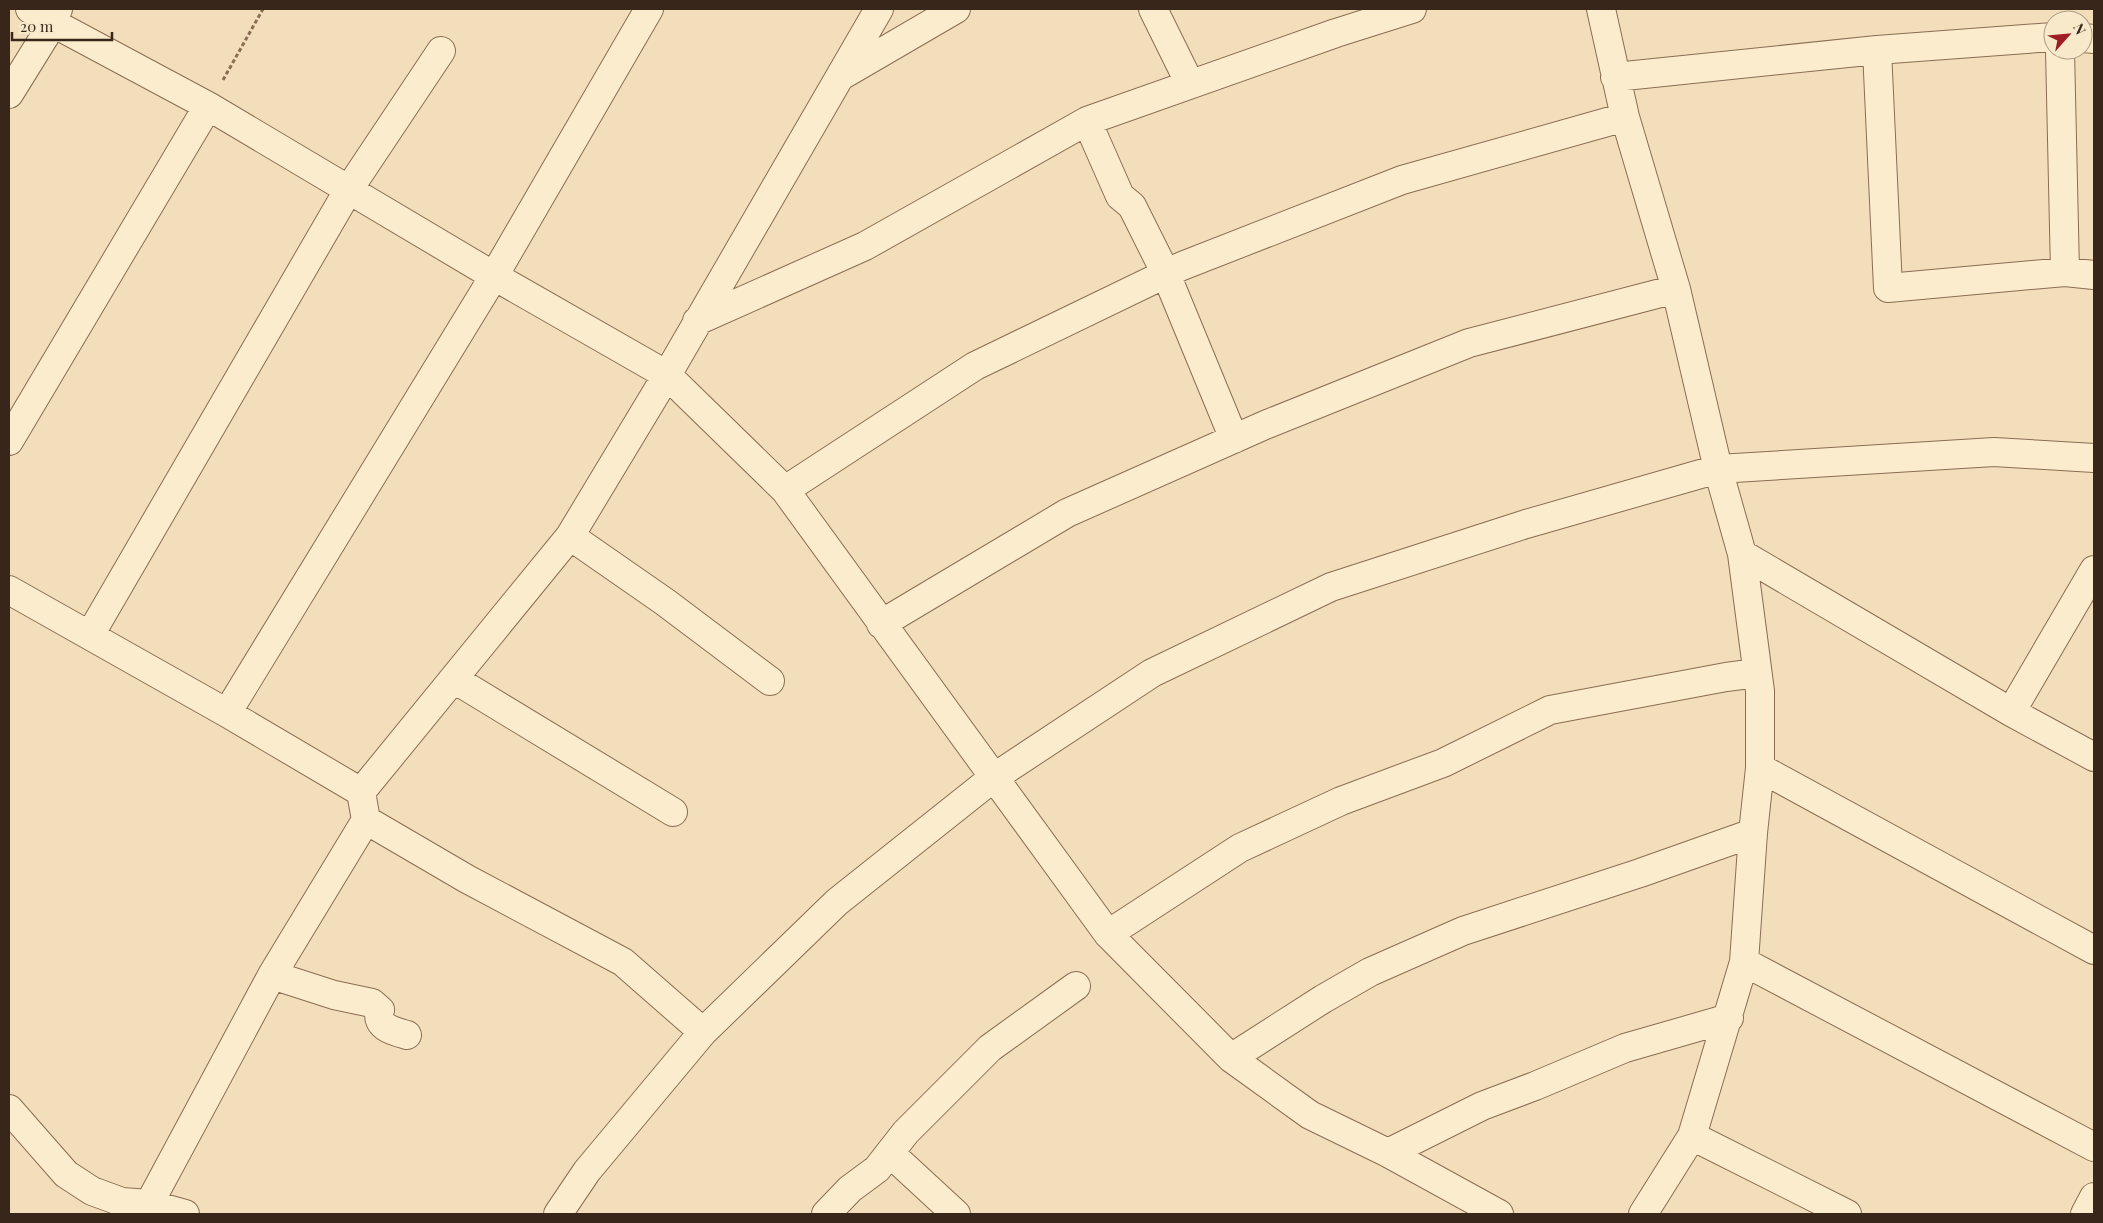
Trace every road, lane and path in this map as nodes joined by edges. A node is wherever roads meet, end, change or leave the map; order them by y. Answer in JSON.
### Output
{"nodes":[{"id":1,"x":30,"y":9,"type":"edge"},
{"id":2,"x":263,"y":9,"type":"edge"},
{"id":3,"x":649,"y":9,"type":"edge"},
{"id":4,"x":879,"y":9,"type":"edge"},
{"id":5,"x":956,"y":9,"type":"edge"},
{"id":6,"x":1153,"y":9,"type":"edge"},
{"id":7,"x":1412,"y":9,"type":"edge"},
{"id":8,"x":1601,"y":9,"type":"edge"},
{"id":9,"x":55,"y":16,"type":"edge"},
{"id":10,"x":2043,"y":38,"type":"edge"},
{"id":11,"x":1877,"y":50,"type":"junction"},
{"id":12,"x":441,"y":51,"type":"dead end"},
{"id":13,"x":2060,"y":60,"type":"edge"},
{"id":14,"x":1615,"y":77,"type":"junction"},
{"id":15,"x":838,"y":78,"type":"junction"},
{"id":16,"x":1190,"y":84,"type":"junction"},
{"id":17,"x":9,"y":94,"type":"edge"},
{"id":18,"x":208,"y":106,"type":"junction"},
{"id":19,"x":1625,"y":117,"type":"junction"},
{"id":20,"x":1087,"y":121,"type":"junction"},
{"id":21,"x":349,"y":189,"type":"junction"},
{"id":22,"x":2065,"y":272,"type":"junction"},
{"id":23,"x":1166,"y":274,"type":"junction"},
{"id":24,"x":2094,"y":275,"type":"edge"},
{"id":25,"x":494,"y":276,"type":"junction"},
{"id":26,"x":1676,"y":289,"type":"junction"},
{"id":27,"x":697,"y":321,"type":"junction"},
{"id":28,"x":667,"y":375,"type":"junction"},
{"id":29,"x":1234,"y":439,"type":"junction"},
{"id":30,"x":9,"y":441,"type":"edge"},
{"id":31,"x":2094,"y":458,"type":"edge"},
{"id":32,"x":1718,"y":469,"type":"junction"},
{"id":33,"x":785,"y":490,"type":"junction"},
{"id":34,"x":570,"y":536,"type":"junction"},
{"id":35,"x":1742,"y":554,"type":"junction"},
{"id":36,"x":2094,"y":570,"type":"edge"},
{"id":37,"x":9,"y":590,"type":"edge"},
{"id":38,"x":881,"y":624,"type":"junction"},
{"id":39,"x":90,"y":635,"type":"junction"},
{"id":40,"x":1757,"y":673,"type":"junction"},
{"id":41,"x":454,"y":679,"type":"junction"},
{"id":42,"x":770,"y":681,"type":"dead end"},
{"id":43,"x":228,"y":712,"type":"junction"},
{"id":44,"x":2011,"y":712,"type":"junction"},
{"id":45,"x":2094,"y":757,"type":"edge"},
{"id":46,"x":1760,"y":768,"type":"junction"},
{"id":47,"x":993,"y":778,"type":"junction"},
{"id":48,"x":361,"y":792,"type":"junction"},
{"id":49,"x":674,"y":812,"type":"dead end"},
{"id":50,"x":366,"y":820,"type":"junction"},
{"id":51,"x":1753,"y":833,"type":"junction"},
{"id":52,"x":1108,"y":934,"type":"junction"},
{"id":53,"x":2094,"y":950,"type":"edge"},
{"id":54,"x":1744,"y":962,"type":"junction"},
{"id":55,"x":272,"y":975,"type":"junction"},
{"id":56,"x":1076,"y":986,"type":"dead end"},
{"id":57,"x":1729,"y":1018,"type":"junction"},
{"id":58,"x":703,"y":1032,"type":"junction"},
{"id":59,"x":407,"y":1035,"type":"dead end"},
{"id":60,"x":1230,"y":1058,"type":"junction"},
{"id":61,"x":9,"y":1109,"type":"edge"},
{"id":62,"x":1692,"y":1136,"type":"junction"},
{"id":63,"x":2094,"y":1146,"type":"edge"},
{"id":64,"x":1388,"y":1152,"type":"junction"},
{"id":65,"x":890,"y":1154,"type":"junction"},
{"id":66,"x":2094,"y":1197,"type":"edge"},
{"id":67,"x":149,"y":1204,"type":"junction"},
{"id":68,"x":1468,"y":1207,"type":"edge"},
{"id":69,"x":185,"y":1214,"type":"edge"},
{"id":70,"x":558,"y":1214,"type":"edge"},
{"id":71,"x":826,"y":1214,"type":"edge"},
{"id":72,"x":956,"y":1214,"type":"edge"},
{"id":73,"x":1499,"y":1214,"type":"edge"},
{"id":74,"x":1643,"y":1214,"type":"edge"},
{"id":75,"x":1847,"y":1214,"type":"edge"},
{"id":76,"x":2085,"y":1214,"type":"edge"}],
"edges":[{"from":1,"to":9,"type":"street"},
{"from":2,"to":18,"type":"path"},
{"from":3,"to":25,"type":"street"},
{"from":4,"to":15,"type":"street"},
{"from":5,"to":15,"type":"street"},
{"from":6,"to":16,"type":"street"},
{"from":7,"to":16,"type":"street"},
{"from":8,"to":14,"type":"street"},
{"from":9,"to":17,"type":"street"},
{"from":9,"to":18,"type":"street"},
{"from":10,"to":11,"type":"street"},
{"from":11,"to":14,"type":"street"},
{"from":11,"to":22,"type":"street"},
{"from":12,"to":21,"type":"street"},
{"from":13,"to":22,"type":"street"},
{"from":14,"to":19,"type":"street"},
{"from":15,"to":27,"type":"street"},
{"from":16,"to":20,"type":"street"},
{"from":18,"to":21,"type":"street"},
{"from":18,"to":30,"type":"street"},
{"from":19,"to":23,"type":"street"},
{"from":19,"to":26,"type":"street"},
{"from":20,"to":23,"type":"street"},
{"from":20,"to":27,"type":"street"},
{"from":21,"to":25,"type":"street"},
{"from":21,"to":39,"type":"street"},
{"from":22,"to":24,"type":"street"},
{"from":23,"to":29,"type":"street"},
{"from":23,"to":33,"type":"street"},
{"from":25,"to":28,"type":"street"},
{"from":25,"to":43,"type":"street"},
{"from":26,"to":29,"type":"street"},
{"from":26,"to":32,"type":"street"},
{"from":27,"to":28,"type":"street"},
{"from":28,"to":33,"type":"street"},
{"from":28,"to":34,"type":"street"},
{"from":29,"to":38,"type":"street"},
{"from":31,"to":32,"type":"street"},
{"from":32,"to":35,"type":"street"},
{"from":32,"to":47,"type":"street"},
{"from":33,"to":38,"type":"street"},
{"from":34,"to":41,"type":"street"},
{"from":34,"to":42,"type":"street"},
{"from":35,"to":40,"type":"street"},
{"from":35,"to":44,"type":"street"},
{"from":36,"to":44,"type":"street"},
{"from":37,"to":39,"type":"street"},
{"from":38,"to":47,"type":"street"},
{"from":39,"to":43,"type":"street"},
{"from":40,"to":46,"type":"street"},
{"from":40,"to":52,"type":"street"},
{"from":41,"to":48,"type":"street"},
{"from":41,"to":49,"type":"street"},
{"from":43,"to":48,"type":"street"},
{"from":44,"to":45,"type":"street"},
{"from":46,"to":51,"type":"street"},
{"from":46,"to":53,"type":"street"},
{"from":47,"to":52,"type":"street"},
{"from":47,"to":58,"type":"street"},
{"from":48,"to":50,"type":"street"},
{"from":50,"to":55,"type":"street"},
{"from":50,"to":58,"type":"street"},
{"from":51,"to":54,"type":"street"},
{"from":51,"to":60,"type":"street"},
{"from":52,"to":60,"type":"street"},
{"from":54,"to":57,"type":"street"},
{"from":54,"to":63,"type":"street"},
{"from":55,"to":59,"type":"street"},
{"from":55,"to":67,"type":"street"},
{"from":56,"to":65,"type":"street"},
{"from":57,"to":62,"type":"street"},
{"from":57,"to":64,"type":"street"},
{"from":58,"to":70,"type":"street"},
{"from":60,"to":64,"type":"street"},
{"from":61,"to":67,"type":"street"},
{"from":62,"to":74,"type":"street"},
{"from":62,"to":75,"type":"street"},
{"from":64,"to":68,"type":"street"},
{"from":65,"to":71,"type":"street"},
{"from":65,"to":72,"type":"street"},
{"from":66,"to":76,"type":"street"},
{"from":67,"to":69,"type":"street"},
{"from":68,"to":73,"type":"street"}]}
